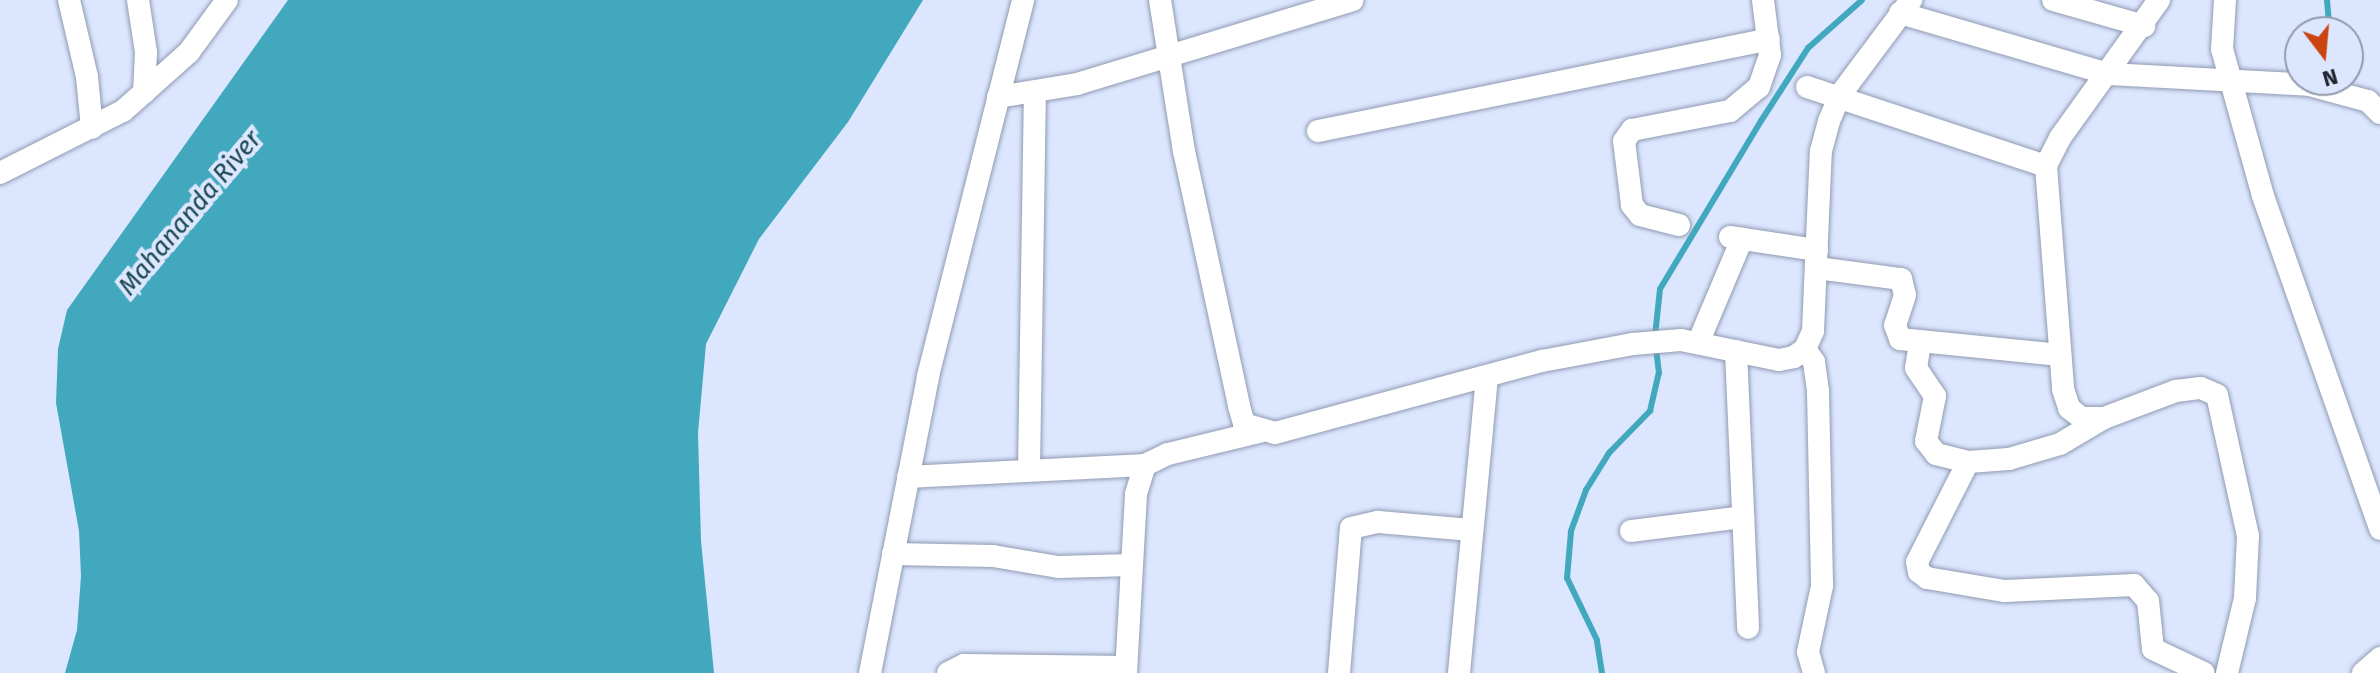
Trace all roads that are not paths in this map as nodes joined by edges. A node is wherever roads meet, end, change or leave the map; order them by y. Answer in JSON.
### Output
{"nodes":[{"id":1,"x":69,"y":0,"type":"edge"},
{"id":2,"x":138,"y":0,"type":"edge"},
{"id":3,"x":227,"y":0,"type":"edge"},
{"id":4,"x":1023,"y":0,"type":"edge"},
{"id":5,"x":1160,"y":0,"type":"edge"},
{"id":6,"x":1353,"y":0,"type":"edge"},
{"id":7,"x":1763,"y":0,"type":"edge"},
{"id":8,"x":2053,"y":0,"type":"edge"},
{"id":9,"x":2159,"y":0,"type":"edge"},
{"id":10,"x":2225,"y":0,"type":"edge"},
{"id":11,"x":1906,"y":7,"type":"edge"},
{"id":12,"x":2144,"y":26,"type":"junction"},
{"id":13,"x":1769,"y":39,"type":"junction"},
{"id":14,"x":1167,"y":56,"type":"junction"},
{"id":15,"x":2109,"y":74,"type":"junction"},
{"id":16,"x":2230,"y":80,"type":"junction"},
{"id":17,"x":1807,"y":87,"type":"dead end"},
{"id":18,"x":144,"y":93,"type":"junction"},
{"id":19,"x":1035,"y":93,"type":"junction"},
{"id":20,"x":1840,"y":95,"type":"junction"},
{"id":21,"x":998,"y":97,"type":"junction"},
{"id":22,"x":2380,"y":113,"type":"edge"},
{"id":23,"x":92,"y":128,"type":"junction"},
{"id":24,"x":1318,"y":131,"type":"dead end"},
{"id":25,"x":2046,"y":166,"type":"junction"},
{"id":26,"x":0,"y":173,"type":"edge"},
{"id":27,"x":1679,"y":225,"type":"dead end"},
{"id":28,"x":1817,"y":259,"type":"junction"},
{"id":29,"x":1690,"y":341,"type":"junction"},
{"id":30,"x":1920,"y":343,"type":"junction"},
{"id":31,"x":1805,"y":349,"type":"junction"},
{"id":32,"x":1736,"y":351,"type":"junction"},
{"id":33,"x":2060,"y":355,"type":"junction"},
{"id":34,"x":1487,"y":376,"type":"junction"},
{"id":35,"x":2104,"y":418,"type":"junction"},
{"id":36,"x":1259,"y":432,"type":"junction"},
{"id":37,"x":1968,"y":462,"type":"junction"},
{"id":38,"x":1145,"y":465,"type":"junction"},
{"id":39,"x":1029,"y":469,"type":"junction"},
{"id":40,"x":908,"y":477,"type":"junction"},
{"id":41,"x":1743,"y":517,"type":"junction"},
{"id":42,"x":2380,"y":529,"type":"edge"},
{"id":43,"x":1472,"y":530,"type":"junction"},
{"id":44,"x":1631,"y":531,"type":"dead end"},
{"id":45,"x":893,"y":554,"type":"junction"},
{"id":46,"x":1132,"y":565,"type":"junction"},
{"id":47,"x":1748,"y":628,"type":"dead end"},
{"id":48,"x":2380,"y":658,"type":"edge"},
{"id":49,"x":1126,"y":670,"type":"edge"},
{"id":50,"x":870,"y":673,"type":"edge"},
{"id":51,"x":948,"y":673,"type":"edge"},
{"id":52,"x":1339,"y":673,"type":"edge"},
{"id":53,"x":1459,"y":673,"type":"edge"},
{"id":54,"x":1814,"y":673,"type":"edge"},
{"id":55,"x":2204,"y":673,"type":"edge"},
{"id":56,"x":2227,"y":673,"type":"edge"},
{"id":57,"x":2363,"y":673,"type":"edge"}],
"edges":[{"from":1,"to":23,"type":"street"},
{"from":2,"to":18,"type":"street"},
{"from":3,"to":18,"type":"street"},
{"from":4,"to":21,"type":"street"},
{"from":5,"to":14,"type":"street"},
{"from":6,"to":14,"type":"street"},
{"from":7,"to":13,"type":"street"},
{"from":8,"to":12,"type":"street"},
{"from":9,"to":12,"type":"street"},
{"from":10,"to":16,"type":"street"},
{"from":11,"to":15,"type":"street"},
{"from":11,"to":20,"type":"street"},
{"from":12,"to":15,"type":"street"},
{"from":13,"to":24,"type":"street"},
{"from":13,"to":27,"type":"street"},
{"from":14,"to":19,"type":"street"},
{"from":14,"to":36,"type":"street"},
{"from":15,"to":16,"type":"street"},
{"from":15,"to":25,"type":"street"},
{"from":16,"to":22,"type":"street"},
{"from":16,"to":42,"type":"street"},
{"from":17,"to":20,"type":"street"},
{"from":18,"to":23,"type":"street"},
{"from":19,"to":21,"type":"street"},
{"from":19,"to":39,"type":"street"},
{"from":20,"to":25,"type":"street"},
{"from":20,"to":28,"type":"street"},
{"from":21,"to":40,"type":"street"},
{"from":23,"to":26,"type":"street"},
{"from":25,"to":33,"type":"street"},
{"from":28,"to":29,"type":"street"},
{"from":28,"to":30,"type":"street"},
{"from":28,"to":31,"type":"street"},
{"from":29,"to":32,"type":"street"},
{"from":29,"to":34,"type":"street"},
{"from":30,"to":33,"type":"street"},
{"from":30,"to":37,"type":"street"},
{"from":31,"to":32,"type":"street"},
{"from":31,"to":54,"type":"street"},
{"from":32,"to":41,"type":"street"},
{"from":33,"to":35,"type":"street"},
{"from":34,"to":36,"type":"street"},
{"from":34,"to":43,"type":"street"},
{"from":35,"to":37,"type":"street"},
{"from":35,"to":56,"type":"street"},
{"from":36,"to":38,"type":"street"},
{"from":37,"to":55,"type":"street"},
{"from":38,"to":39,"type":"street"},
{"from":38,"to":46,"type":"street"},
{"from":39,"to":40,"type":"street"},
{"from":40,"to":45,"type":"street"},
{"from":41,"to":44,"type":"street"},
{"from":41,"to":47,"type":"street"},
{"from":43,"to":52,"type":"street"},
{"from":43,"to":53,"type":"street"},
{"from":45,"to":46,"type":"street"},
{"from":45,"to":50,"type":"street"},
{"from":46,"to":49,"type":"street"},
{"from":48,"to":57,"type":"street"},
{"from":49,"to":51,"type":"street"}]}
